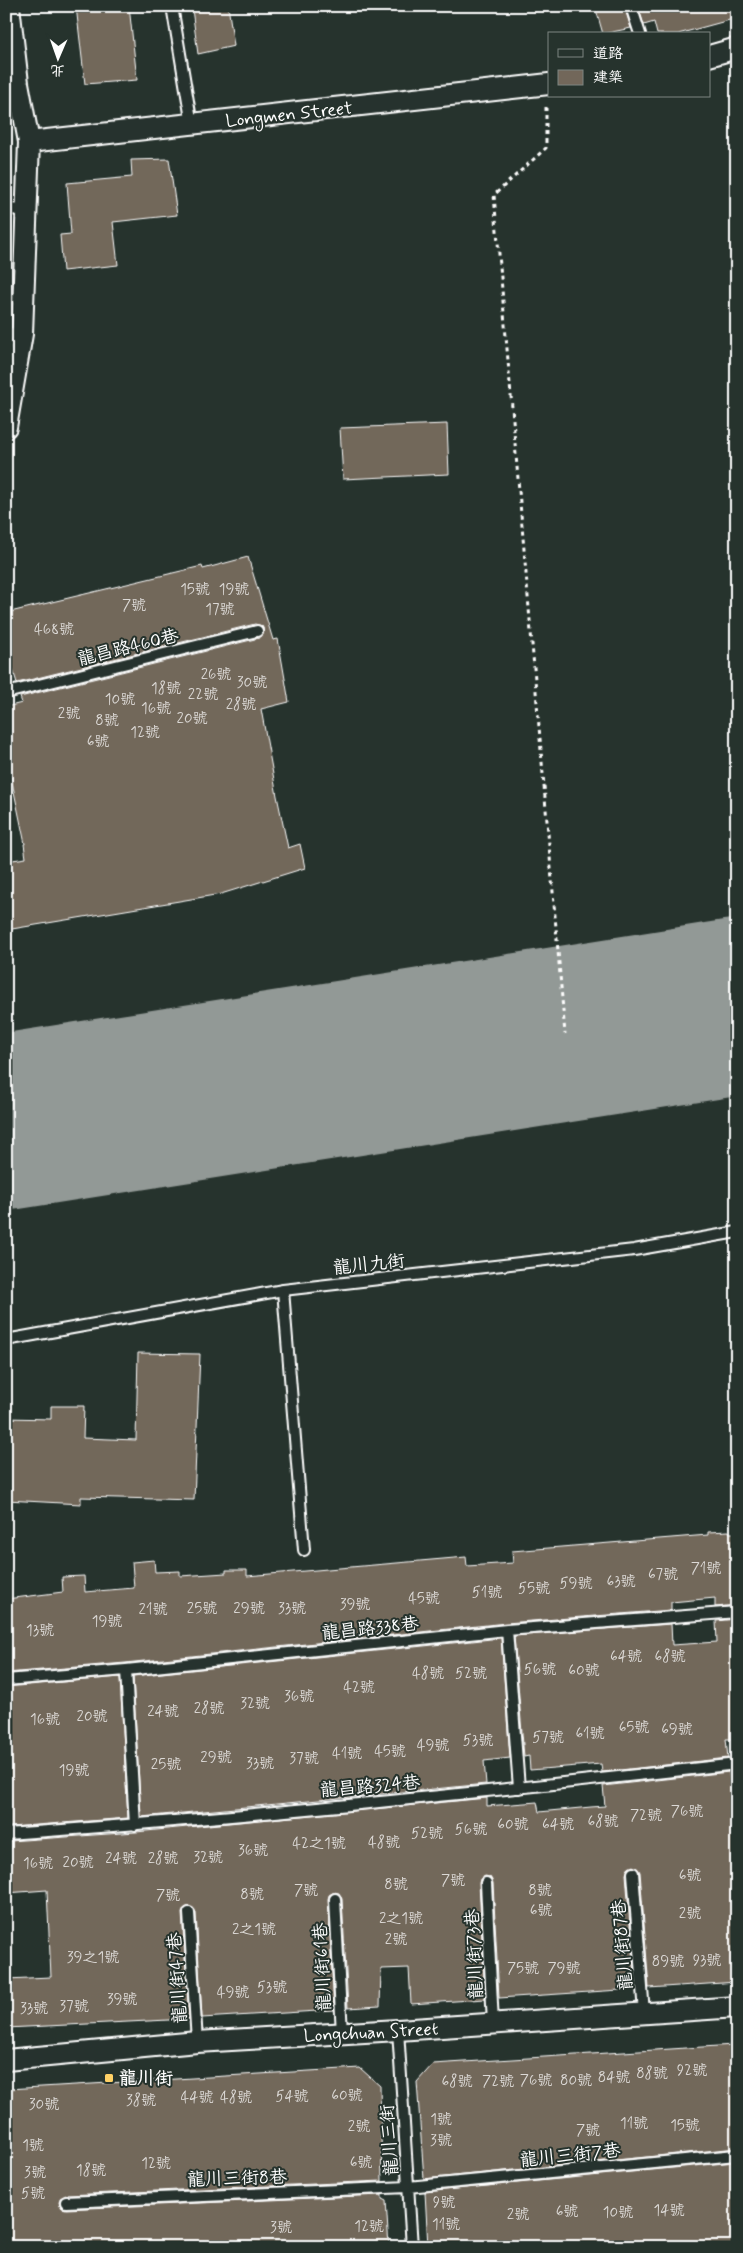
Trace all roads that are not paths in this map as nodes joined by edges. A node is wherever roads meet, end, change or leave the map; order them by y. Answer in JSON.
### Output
{"nodes":[{"id":1,"x":9,"y":6,"type":"edge"},
{"id":2,"x":172,"y":6,"type":"edge"},
{"id":3,"x":631,"y":6,"type":"edge"},
{"id":4,"x":639,"y":32,"type":"edge"},
{"id":5,"x":737,"y":48,"type":"edge"},
{"id":6,"x":710,"y":56,"type":"edge"},
{"id":7,"x":12,"y":83,"type":"edge"},
{"id":8,"x":547,"y":84,"type":"edge"},
{"id":9,"x":192,"y":125,"type":"junction"},
{"id":10,"x":29,"y":142,"type":"junction"},
{"id":11,"x":6,"y":209,"type":"edge"},
{"id":12,"x":27,"y":210,"type":"junction"},
{"id":13,"x":14,"y":334,"type":"edge"},
{"id":14,"x":6,"y":427,"type":"edge"},
{"id":15,"x":257,"y":631,"type":"dead end"},
{"id":16,"x":6,"y":693,"type":"edge"},
{"id":17,"x":737,"y":1232,"type":"edge"},
{"id":18,"x":283,"y":1290,"type":"junction"},
{"id":19,"x":6,"y":1340,"type":"edge"},
{"id":20,"x":304,"y":1550,"type":"dead end"},
{"id":21,"x":737,"y":1612,"type":"edge"},
{"id":22,"x":507,"y":1630,"type":"junction"},
{"id":23,"x":126,"y":1670,"type":"junction"},
{"id":24,"x":6,"y":1680,"type":"edge"},
{"id":25,"x":737,"y":1764,"type":"edge"},
{"id":26,"x":519,"y":1788,"type":"junction"},
{"id":27,"x":135,"y":1825,"type":"junction"},
{"id":28,"x":6,"y":1834,"type":"edge"},
{"id":29,"x":633,"y":1874,"type":"dead end"},
{"id":30,"x":486,"y":1883,"type":"dead end"},
{"id":31,"x":335,"y":1899,"type":"dead end"},
{"id":32,"x":189,"y":1913,"type":"dead end"},
{"id":33,"x":737,"y":2007,"type":"edge"},
{"id":34,"x":644,"y":2013,"type":"junction"},
{"id":35,"x":493,"y":2024,"type":"junction"},
{"id":36,"x":398,"y":2030,"type":"junction"},
{"id":37,"x":342,"y":2034,"type":"junction"},
{"id":38,"x":197,"y":2042,"type":"junction"},
{"id":39,"x":6,"y":2060,"type":"edge"},
{"id":40,"x":736,"y":2155,"type":"edge"},
{"id":41,"x":408,"y":2187,"type":"junction"},
{"id":42,"x":66,"y":2202,"type":"dead end"},
{"id":43,"x":412,"y":2247,"type":"edge"}],
"edges":[{"from":1,"to":7,"type":"street"},
{"from":2,"to":9,"type":"lane"},
{"from":3,"to":4,"type":"lane"},
{"from":5,"to":6,"type":"street"},
{"from":7,"to":10,"type":"street"},
{"from":8,"to":9,"type":"street","name":"Longmen Street"},
{"from":9,"to":10,"type":"street","name":"Longmen Street"},
{"from":10,"to":12,"type":"street"},
{"from":11,"to":12,"type":"lane"},
{"from":12,"to":13,"type":"street"},
{"from":13,"to":14,"type":"street"},
{"from":15,"to":16,"type":"lane","name":"龍昌路460巷"},
{"from":17,"to":18,"type":"lane","name":"龍川九街"},
{"from":18,"to":19,"type":"lane","name":"龍川九街"},
{"from":18,"to":20,"type":"lane"},
{"from":21,"to":22,"type":"lane","name":"龍昌路338巷"},
{"from":22,"to":23,"type":"lane","name":"龍昌路338巷"},
{"from":22,"to":26,"type":"lane"},
{"from":23,"to":24,"type":"lane","name":"龍昌路338巷"},
{"from":23,"to":27,"type":"lane"},
{"from":25,"to":26,"type":"lane","name":"龍昌路324巷"},
{"from":26,"to":27,"type":"lane","name":"龍昌路324巷"},
{"from":27,"to":28,"type":"lane","name":"龍昌路324巷"},
{"from":29,"to":34,"type":"lane","name":"龍川街87巷"},
{"from":30,"to":35,"type":"lane","name":"龍川街73巷"},
{"from":31,"to":37,"type":"lane","name":"龍川街61巷"},
{"from":32,"to":38,"type":"lane","name":"龍川街47巷"},
{"from":33,"to":34,"type":"street","name":"Longchuan Street"},
{"from":34,"to":35,"type":"street","name":"Longchuan Street"},
{"from":35,"to":36,"type":"street","name":"Longchuan Street"},
{"from":36,"to":37,"type":"street","name":"Longchuan Street"},
{"from":36,"to":41,"type":"lane","name":"龍川三街"},
{"from":37,"to":38,"type":"street","name":"Longchuan Street"},
{"from":38,"to":39,"type":"street","name":"Longchuan Street"},
{"from":40,"to":41,"type":"lane","name":"龍川三街7巷"},
{"from":41,"to":42,"type":"lane","name":"龍川三街8巷"},
{"from":41,"to":43,"type":"lane","name":"龍川三街"}]}
